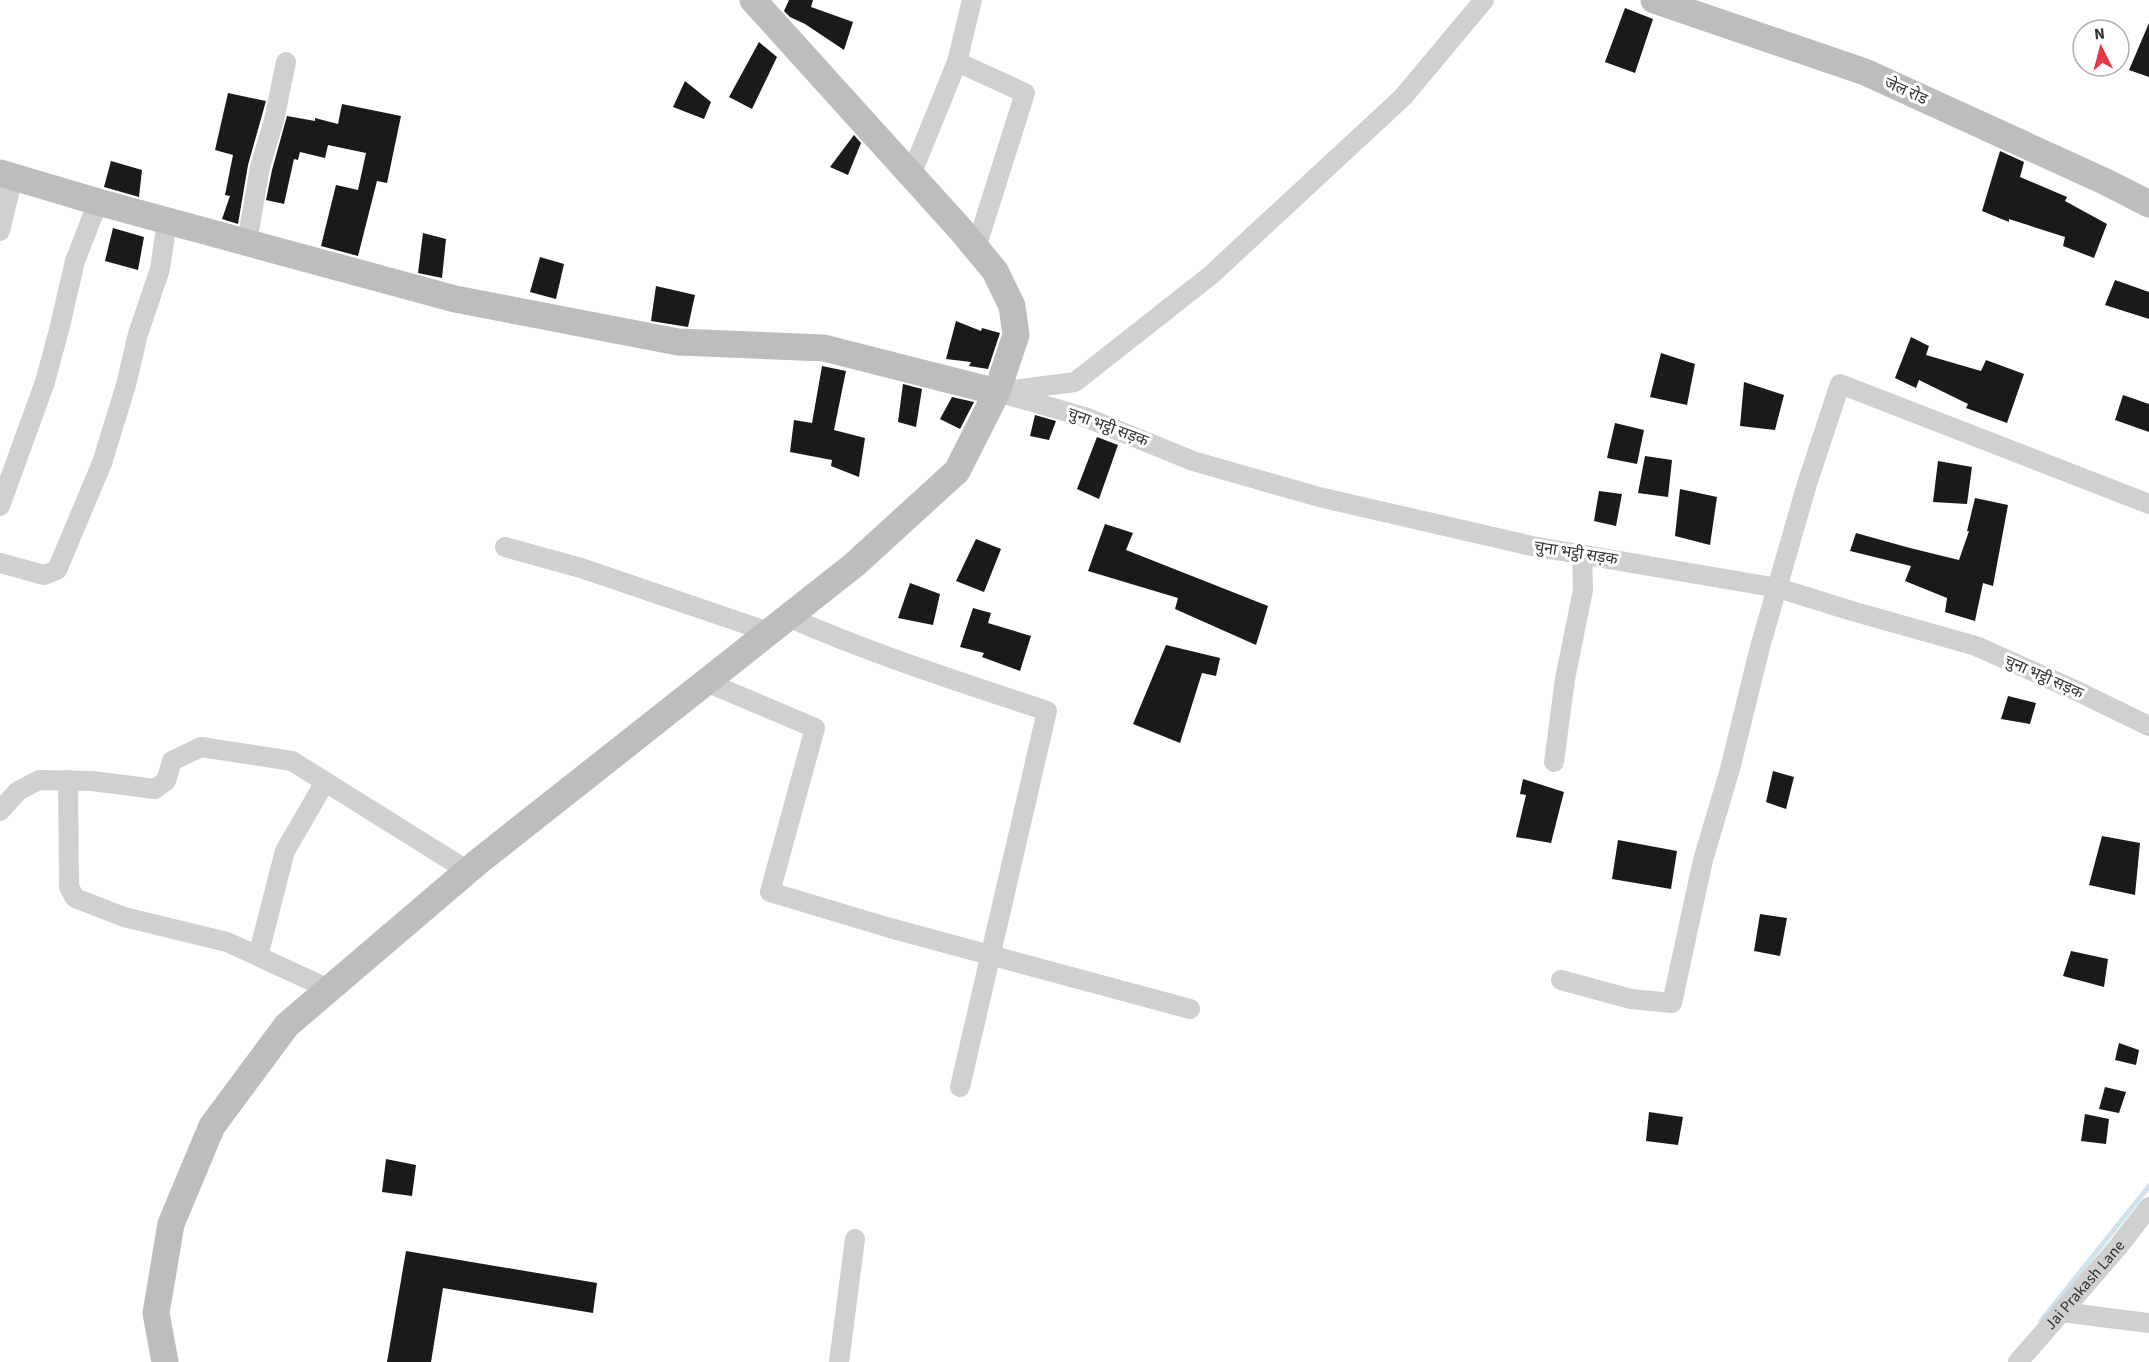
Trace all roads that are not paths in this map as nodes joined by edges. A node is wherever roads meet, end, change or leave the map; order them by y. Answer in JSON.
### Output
{"nodes":[{"id":1,"x":753,"y":0,"type":"edge"},
{"id":2,"x":972,"y":0,"type":"edge"},
{"id":3,"x":1484,"y":0,"type":"edge"},
{"id":4,"x":1654,"y":0,"type":"edge"},
{"id":5,"x":286,"y":62,"type":"dead end"},
{"id":6,"x":957,"y":62,"type":"junction"},
{"id":7,"x":7,"y":175,"type":"edge"},
{"id":8,"x":911,"y":175,"type":"junction"},
{"id":9,"x":98,"y":202,"type":"junction"},
{"id":10,"x":2149,"y":204,"type":"edge"},
{"id":11,"x":167,"y":221,"type":"junction"},
{"id":12,"x":0,"y":231,"type":"edge"},
{"id":13,"x":247,"y":243,"type":"junction"},
{"id":14,"x":976,"y":249,"type":"junction"},
{"id":15,"x":997,"y":392,"type":"junction"},
{"id":16,"x":2149,"y":504,"type":"edge"},
{"id":17,"x":0,"y":506,"type":"edge"},
{"id":18,"x":505,"y":547,"type":"dead end"},
{"id":19,"x":1582,"y":554,"type":"junction"},
{"id":20,"x":0,"y":563,"type":"edge"},
{"id":21,"x":1778,"y":588,"type":"junction"},
{"id":22,"x":779,"y":624,"type":"junction"},
{"id":23,"x":706,"y":682,"type":"junction"},
{"id":24,"x":2149,"y":726,"type":"edge"},
{"id":25,"x":1554,"y":762,"type":"dead end"},
{"id":26,"x":68,"y":780,"type":"junction"},
{"id":27,"x":325,"y":782,"type":"junction"},
{"id":28,"x":0,"y":811,"type":"edge"},
{"id":29,"x":468,"y":871,"type":"junction"},
{"id":30,"x":990,"y":954,"type":"junction"},
{"id":31,"x":258,"y":956,"type":"junction"},
{"id":32,"x":1561,"y":980,"type":"dead end"},
{"id":33,"x":329,"y":989,"type":"junction"},
{"id":34,"x":1190,"y":1008,"type":"dead end"},
{"id":35,"x":960,"y":1087,"type":"dead end"},
{"id":36,"x":2149,"y":1207,"type":"edge"},
{"id":37,"x":855,"y":1239,"type":"dead end"},
{"id":38,"x":2061,"y":1312,"type":"junction"},
{"id":39,"x":2149,"y":1323,"type":"edge"},
{"id":40,"x":165,"y":1362,"type":"edge"},
{"id":41,"x":839,"y":1362,"type":"edge"},
{"id":42,"x":2018,"y":1362,"type":"edge"}],
"edges":[{"from":1,"to":8,"type":"street"},
{"from":2,"to":6,"type":"street"},
{"from":3,"to":15,"type":"street"},
{"from":4,"to":10,"type":"street","name":"जेल रोड"},
{"from":5,"to":13,"type":"street"},
{"from":6,"to":8,"type":"street"},
{"from":6,"to":14,"type":"street"},
{"from":7,"to":9,"type":"street"},
{"from":7,"to":12,"type":"street"},
{"from":8,"to":14,"type":"street"},
{"from":9,"to":11,"type":"street"},
{"from":9,"to":17,"type":"street"},
{"from":11,"to":13,"type":"street"},
{"from":11,"to":20,"type":"street"},
{"from":13,"to":15,"type":"street"},
{"from":14,"to":15,"type":"street"},
{"from":15,"to":19,"type":"street","name":"चुना भट्ठी सड़क"},
{"from":15,"to":22,"type":"street"},
{"from":16,"to":21,"type":"street"},
{"from":18,"to":22,"type":"street"},
{"from":19,"to":21,"type":"street","name":"चुना भट्ठी सड़क"},
{"from":19,"to":25,"type":"street"},
{"from":21,"to":24,"type":"street","name":"चुना भट्ठी सड़क"},
{"from":21,"to":32,"type":"street"},
{"from":22,"to":23,"type":"street"},
{"from":22,"to":30,"type":"street"},
{"from":23,"to":29,"type":"street"},
{"from":23,"to":30,"type":"street"},
{"from":26,"to":27,"type":"street"},
{"from":26,"to":28,"type":"street"},
{"from":26,"to":31,"type":"street"},
{"from":27,"to":29,"type":"street"},
{"from":27,"to":31,"type":"street"},
{"from":29,"to":33,"type":"street"},
{"from":30,"to":34,"type":"street"},
{"from":30,"to":35,"type":"street"},
{"from":31,"to":33,"type":"street"},
{"from":33,"to":40,"type":"street"},
{"from":36,"to":38,"type":"street","name":"Jai Prakash Lane"},
{"from":37,"to":41,"type":"street"},
{"from":38,"to":39,"type":"street"},
{"from":38,"to":42,"type":"street","name":"Jai Prakash Lane"}]}
